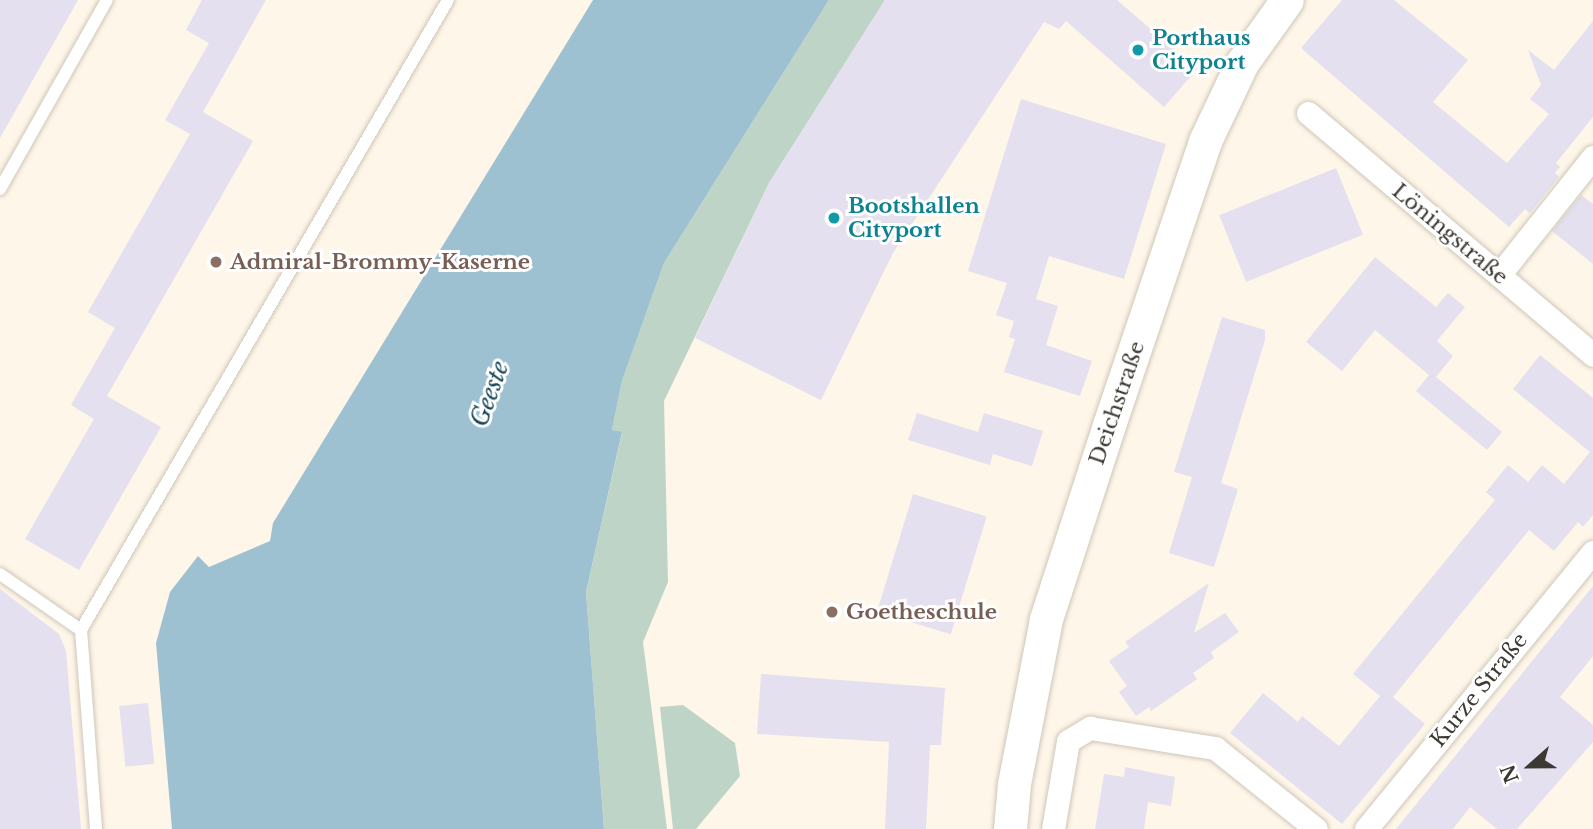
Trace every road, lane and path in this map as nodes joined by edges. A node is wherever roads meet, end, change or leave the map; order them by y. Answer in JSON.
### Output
{"nodes":[{"id":1,"x":107,"y":0,"type":"edge"},
{"id":2,"x":449,"y":0,"type":"edge"},
{"id":3,"x":1287,"y":0,"type":"edge"},
{"id":4,"x":1308,"y":113,"type":"dead end"},
{"id":5,"x":1593,"y":157,"type":"edge"},
{"id":6,"x":0,"y":189,"type":"edge"},
{"id":7,"x":1499,"y":275,"type":"junction"},
{"id":8,"x":1593,"y":355,"type":"edge"},
{"id":9,"x":1593,"y":552,"type":"edge"},
{"id":10,"x":0,"y":574,"type":"edge"},
{"id":11,"x":81,"y":630,"type":"junction"},
{"id":12,"x":96,"y":829,"type":"edge"},
{"id":13,"x":1010,"y":829,"type":"edge"},
{"id":14,"x":1053,"y":829,"type":"edge"},
{"id":15,"x":1316,"y":829,"type":"edge"},
{"id":16,"x":1366,"y":829,"type":"edge"}],
"edges":[{"from":1,"to":6,"type":"lane"},
{"from":2,"to":11,"type":"lane"},
{"from":3,"to":13,"type":"main road","name":"Deichstraße"},
{"from":4,"to":7,"type":"street","name":"Löningstraße"},
{"from":5,"to":7,"type":"street"},
{"from":7,"to":8,"type":"street","name":"Löningstraße"},
{"from":9,"to":16,"type":"street","name":"Kurze Straße"},
{"from":10,"to":11,"type":"lane"},
{"from":11,"to":12,"type":"lane"},
{"from":14,"to":15,"type":"street"}]}
